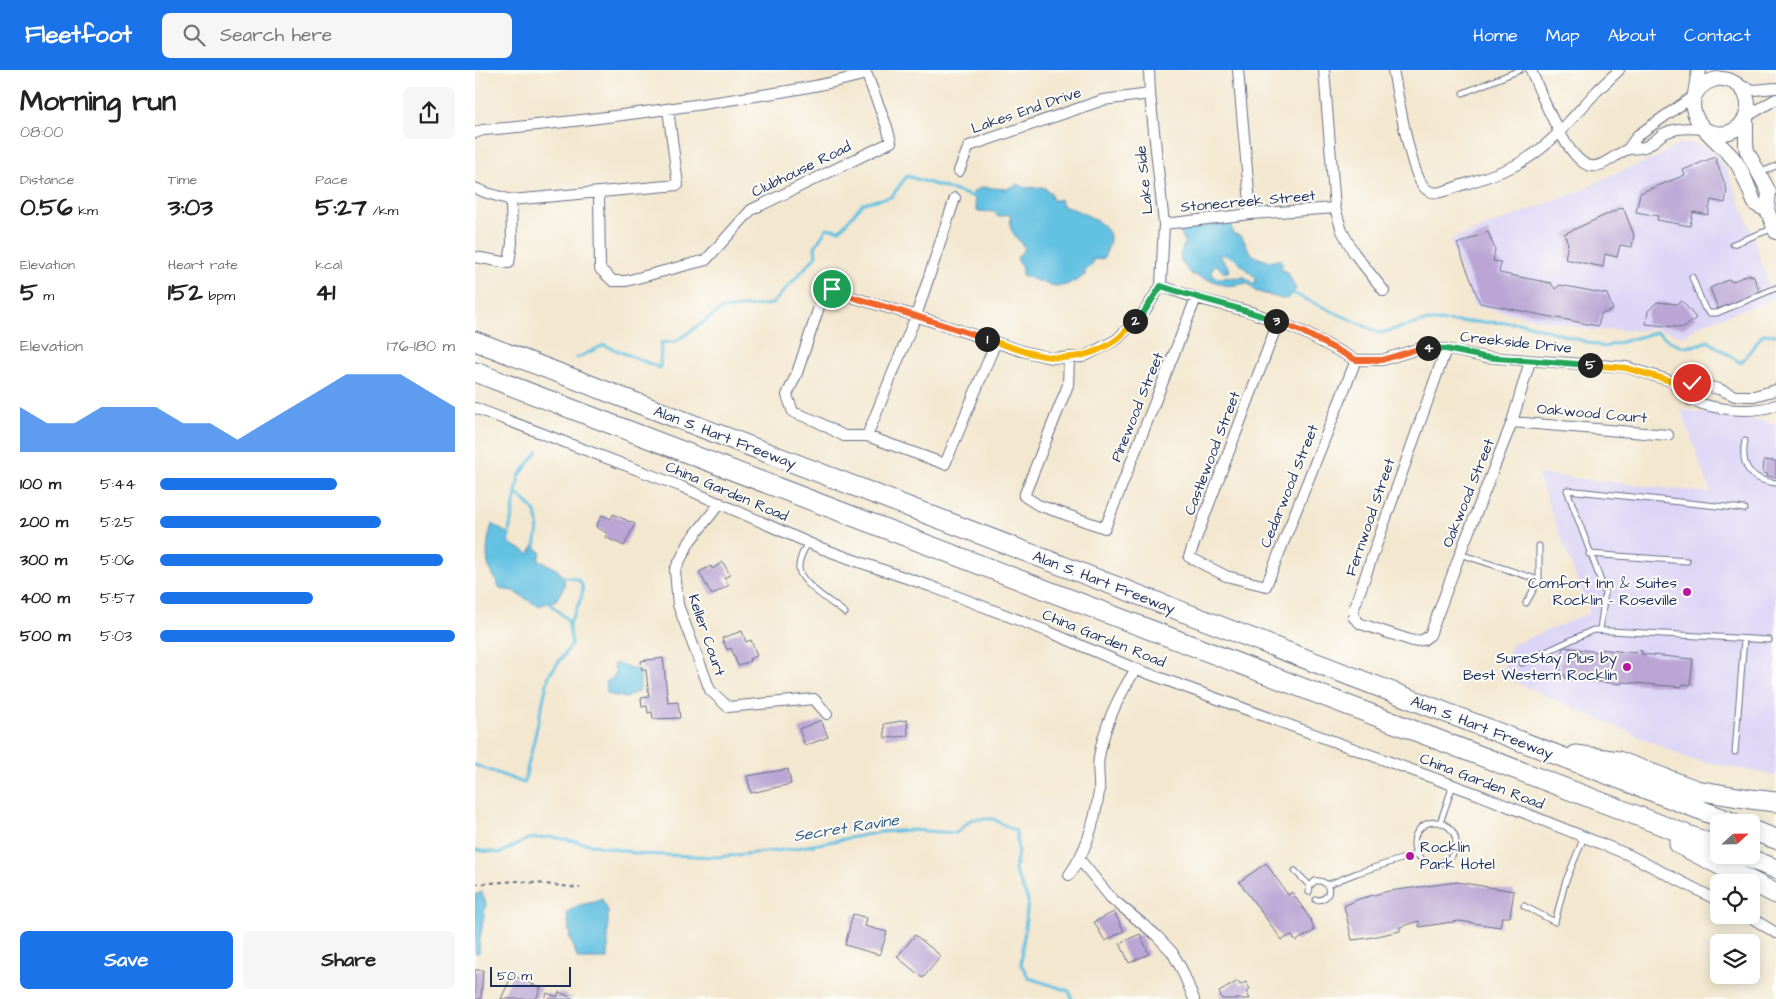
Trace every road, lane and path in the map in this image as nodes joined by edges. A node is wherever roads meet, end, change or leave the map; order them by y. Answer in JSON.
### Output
{"nodes":[{"id":1,"x":1149,"y":70,"type":"edge"},
{"id":2,"x":1238,"y":70,"type":"edge"},
{"id":3,"x":1324,"y":70,"type":"edge"},
{"id":4,"x":1393,"y":70,"type":"edge"},
{"id":5,"x":1520,"y":70,"type":"edge"},
{"id":6,"x":1531,"y":70,"type":"edge"},
{"id":7,"x":1619,"y":70,"type":"edge"},
{"id":8,"x":1699,"y":70,"type":"edge"},
{"id":9,"x":1727,"y":70,"type":"edge"},
{"id":10,"x":865,"y":72,"type":"edge"},
{"id":11,"x":1738,"y":86,"type":"junction"},
{"id":12,"x":1776,"y":88,"type":"edge"},
{"id":13,"x":1463,"y":93,"type":"dead end"},
{"id":14,"x":1150,"y":94,"type":"junction"},
{"id":15,"x":1695,"y":95,"type":"junction"},
{"id":16,"x":1776,"y":99,"type":"edge"},
{"id":17,"x":668,"y":109,"type":"junction"},
{"id":18,"x":1746,"y":117,"type":"junction"},
{"id":19,"x":1704,"y":129,"type":"junction"},
{"id":20,"x":1560,"y":132,"type":"junction"},
{"id":21,"x":475,"y":133,"type":"edge"},
{"id":22,"x":1628,"y":149,"type":"junction"},
{"id":23,"x":1776,"y":166,"type":"edge"},
{"id":24,"x":959,"y":172,"type":"dead end"},
{"id":25,"x":1759,"y":173,"type":"junction"},
{"id":26,"x":475,"y":188,"type":"edge"},
{"id":27,"x":599,"y":192,"type":"junction"},
{"id":28,"x":955,"y":198,"type":"dead end"},
{"id":29,"x":511,"y":200,"type":"junction"},
{"id":30,"x":1335,"y":208,"type":"junction"},
{"id":31,"x":1767,"y":210,"type":"junction"},
{"id":32,"x":1251,"y":214,"type":"junction"},
{"id":33,"x":1164,"y":224,"type":"junction"},
{"id":34,"x":1775,"y":230,"type":"edge"},
{"id":35,"x":1733,"y":244,"type":"dead end"},
{"id":36,"x":475,"y":257,"type":"edge"},
{"id":37,"x":1692,"y":278,"type":"dead end"},
{"id":38,"x":1161,"y":286,"type":"junction"},
{"id":39,"x":1776,"y":288,"type":"edge"},
{"id":40,"x":1384,"y":292,"type":"dead end"},
{"id":41,"x":1196,"y":298,"type":"junction"},
{"id":42,"x":916,"y":316,"type":"junction"},
{"id":43,"x":1278,"y":322,"type":"junction"},
{"id":44,"x":475,"y":341,"type":"edge"},
{"id":45,"x":996,"y":342,"type":"junction"},
{"id":46,"x":1446,"y":349,"type":"junction"},
{"id":47,"x":1069,"y":358,"type":"junction"},
{"id":48,"x":1356,"y":360,"type":"junction"},
{"id":49,"x":1530,"y":361,"type":"junction"},
{"id":50,"x":475,"y":372,"type":"edge"},
{"id":51,"x":1671,"y":381,"type":"junction"},
{"id":52,"x":1776,"y":390,"type":"edge"},
{"id":53,"x":1776,"y":405,"type":"edge"},
{"id":54,"x":475,"y":408,"type":"edge"},
{"id":55,"x":1512,"y":422,"type":"junction"},
{"id":56,"x":1668,"y":435,"type":"dead end"},
{"id":57,"x":867,"y":436,"type":"junction"},
{"id":58,"x":1745,"y":441,"type":"dead end"},
{"id":59,"x":1776,"y":483,"type":"edge"},
{"id":60,"x":719,"y":503,"type":"junction"},
{"id":61,"x":1745,"y":509,"type":"dead end"},
{"id":62,"x":808,"y":542,"type":"junction"},
{"id":63,"x":1539,"y":546,"type":"dead end"},
{"id":64,"x":1460,"y":554,"type":"junction"},
{"id":65,"x":1589,"y":554,"type":"junction"},
{"id":66,"x":1687,"y":562,"type":"dead end"},
{"id":67,"x":1226,"y":576,"type":"joint"},
{"id":68,"x":1539,"y":580,"type":"junction"},
{"id":69,"x":1526,"y":603,"type":"dead end"},
{"id":70,"x":845,"y":613,"type":"dead end"},
{"id":71,"x":1599,"y":630,"type":"junction"},
{"id":72,"x":1430,"y":635,"type":"joint"},
{"id":73,"x":1744,"y":639,"type":"junction"},
{"id":74,"x":1769,"y":640,"type":"dead end"},
{"id":75,"x":1522,"y":663,"type":"dead end"},
{"id":76,"x":1136,"y":669,"type":"junction"},
{"id":77,"x":827,"y":714,"type":"dead end"},
{"id":78,"x":1540,"y":749,"type":"junction"},
{"id":79,"x":1735,"y":752,"type":"dead end"},
{"id":80,"x":1453,"y":784,"type":"junction"},
{"id":81,"x":1577,"y":794,"type":"junction"},
{"id":82,"x":1776,"y":802,"type":"edge"},
{"id":83,"x":1711,"y":814,"type":"edge"},
{"id":84,"x":1440,"y":823,"type":"junction"},
{"id":85,"x":1760,"y":833,"type":"edge"},
{"id":86,"x":1585,"y":837,"type":"junction"},
{"id":87,"x":1776,"y":839,"type":"edge"},
{"id":88,"x":1710,"y":844,"type":"edge"},
{"id":89,"x":1417,"y":854,"type":"junction"},
{"id":90,"x":1080,"y":860,"type":"junction"},
{"id":91,"x":1760,"y":863,"type":"edge"},
{"id":92,"x":1776,"y":869,"type":"edge"},
{"id":93,"x":1295,"y":871,"type":"dead end"},
{"id":94,"x":1069,"y":875,"type":"dead end"},
{"id":95,"x":475,"y":884,"type":"edge"},
{"id":96,"x":1327,"y":885,"type":"junction"},
{"id":97,"x":580,"y":888,"type":"dead end"},
{"id":98,"x":1776,"y":894,"type":"edge"},
{"id":99,"x":1710,"y":896,"type":"edge"},
{"id":100,"x":1316,"y":900,"type":"dead end"},
{"id":101,"x":1524,"y":906,"type":"dead end"},
{"id":102,"x":1760,"y":923,"type":"edge"},
{"id":103,"x":1776,"y":933,"type":"edge"},
{"id":104,"x":1194,"y":999,"type":"edge"}],
"edges":[{"from":1,"to":14,"type":"street","name":"Lake Side"},
{"from":2,"to":32,"type":"street"},
{"from":3,"to":30,"type":"street"},
{"from":4,"to":20,"type":"street"},
{"from":5,"to":13,"type":"lane"},
{"from":6,"to":20,"type":"street"},
{"from":7,"to":20,"type":"street"},
{"from":8,"to":15,"type":"main road"},
{"from":9,"to":11,"type":"main road"},
{"from":10,"to":17,"type":"street"},
{"from":10,"to":27,"type":"street","name":"Clubhouse Road"},
{"from":11,"to":12,"type":"street"},
{"from":11,"to":15,"type":"main road"},
{"from":11,"to":18,"type":"main road"},
{"from":14,"to":24,"type":"street","name":"Lakes End Drive"},
{"from":14,"to":33,"type":"street","name":"Lake Side"},
{"from":15,"to":19,"type":"main road"},
{"from":15,"to":22,"type":"street"},
{"from":16,"to":18,"type":"street"},
{"from":17,"to":21,"type":"street"},
{"from":17,"to":27,"type":"street"},
{"from":18,"to":19,"type":"main road"},
{"from":18,"to":25,"type":"main road"},
{"from":19,"to":22,"type":"street"},
{"from":19,"to":31,"type":"main road"},
{"from":20,"to":22,"type":"street"},
{"from":23,"to":25,"type":"lane"},
{"from":25,"to":31,"type":"main road"},
{"from":26,"to":29,"type":"street"},
{"from":27,"to":29,"type":"street"},
{"from":28,"to":42,"type":"street"},
{"from":29,"to":36,"type":"street"},
{"from":30,"to":32,"type":"street","name":"Stonecreek Street"},
{"from":30,"to":40,"type":"street"},
{"from":31,"to":34,"type":"main road"},
{"from":32,"to":33,"type":"street","name":"Stonecreek Street"},
{"from":33,"to":38,"type":"street","name":"Lake Side"},
{"from":34,"to":35,"type":"lane"},
{"from":37,"to":39,"type":"lane"},
{"from":38,"to":41,"type":"street","name":"Creekside Drive"},
{"from":38,"to":47,"type":"street"},
{"from":41,"to":43,"type":"street","name":"Creekside Drive"},
{"from":41,"to":47,"type":"street","name":"Pinewood Street"},
{"from":42,"to":45,"type":"street"},
{"from":42,"to":57,"type":"street"},
{"from":42,"to":57,"type":"street"},
{"from":43,"to":48,"type":"street","name":"Creekside Drive"},
{"from":43,"to":67,"type":"street","name":"Castlewood Street"},
{"from":44,"to":78,"type":"highway","name":"Alan S. Hart Freeway"},
{"from":45,"to":47,"type":"street"},
{"from":45,"to":57,"type":"street"},
{"from":46,"to":48,"type":"street","name":"Creekside Drive"},
{"from":46,"to":49,"type":"street","name":"Creekside Drive"},
{"from":46,"to":72,"type":"street","name":"Fernwood Street"},
{"from":48,"to":67,"type":"street","name":"Cedarwood Street"},
{"from":49,"to":51,"type":"street","name":"Creekside Drive"},
{"from":49,"to":55,"type":"street","name":"Oakwood Street"},
{"from":50,"to":81,"type":"highway","name":"Alan S. Hart Freeway"},
{"from":51,"to":52,"type":"street","name":"Creekside Drive"},
{"from":51,"to":53,"type":"street","name":"Creekside Drive"},
{"from":54,"to":60,"type":"street","name":"China Garden Road"},
{"from":55,"to":56,"type":"street","name":"Oakwood Court"},
{"from":55,"to":64,"type":"street","name":"Oakwood Street"},
{"from":58,"to":59,"type":"lane"},
{"from":60,"to":62,"type":"street","name":"China Garden Road"},
{"from":60,"to":77,"type":"street","name":"Keller Court"},
{"from":61,"to":65,"type":"lane"},
{"from":62,"to":70,"type":"lane"},
{"from":62,"to":76,"type":"street","name":"China Garden Road"},
{"from":63,"to":68,"type":"lane"},
{"from":64,"to":68,"type":"lane"},
{"from":64,"to":72,"type":"street","name":"Oakwood Street"},
{"from":65,"to":66,"type":"lane"},
{"from":65,"to":71,"type":"lane"},
{"from":68,"to":69,"type":"lane"},
{"from":71,"to":73,"type":"lane"},
{"from":71,"to":75,"type":"lane"},
{"from":73,"to":74,"type":"lane"},
{"from":73,"to":79,"type":"lane"},
{"from":76,"to":80,"type":"street","name":"China Garden Road"},
{"from":76,"to":90,"type":"street"},
{"from":78,"to":82,"type":"highway"},
{"from":78,"to":83,"type":"highway","name":"Alan S. Hart Freeway"},
{"from":80,"to":84,"type":"lane"},
{"from":80,"to":86,"type":"street","name":"China Garden Road"},
{"from":81,"to":88,"type":"highway","name":"Alan S. Hart Freeway"},
{"from":81,"to":98,"type":"highway"},
{"from":84,"to":89,"type":"lane"},
{"from":84,"to":89,"type":"lane"},
{"from":85,"to":87,"type":"highway"},
{"from":86,"to":99,"type":"street","name":"China Garden Road"},
{"from":86,"to":101,"type":"lane"},
{"from":89,"to":96,"type":"lane"},
{"from":90,"to":94,"type":"street"},
{"from":90,"to":104,"type":"street"},
{"from":91,"to":92,"type":"highway"},
{"from":93,"to":96,"type":"lane"},
{"from":95,"to":97,"type":"path"},
{"from":96,"to":100,"type":"lane"},
{"from":102,"to":103,"type":"street"}]}
